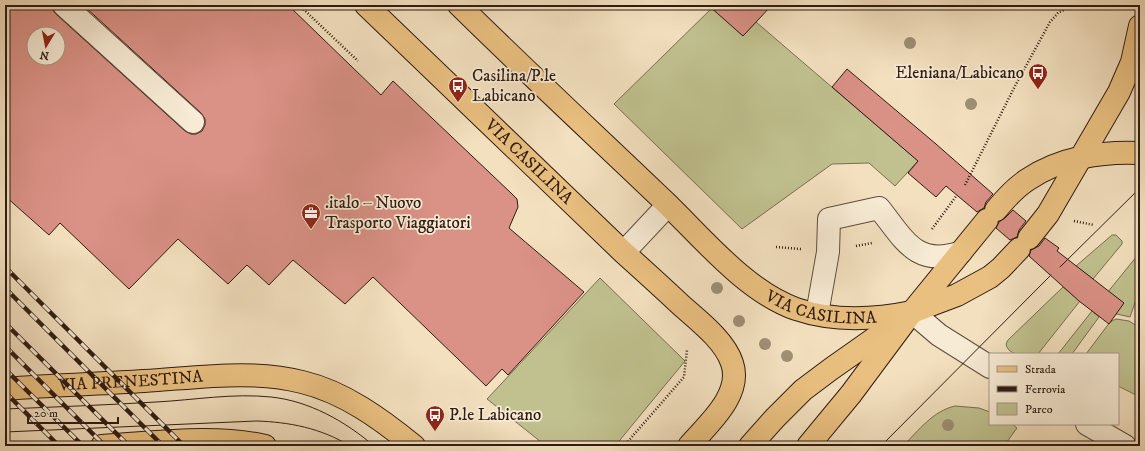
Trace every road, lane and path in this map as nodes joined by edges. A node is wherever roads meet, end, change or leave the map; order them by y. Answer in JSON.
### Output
{"nodes":[{"id":1,"x":64,"y":5,"type":"edge"},
{"id":2,"x":299,"y":5,"type":"edge"},
{"id":3,"x":366,"y":5,"type":"edge"},
{"id":4,"x":459,"y":5,"type":"edge"},
{"id":5,"x":1073,"y":5,"type":"edge"},
{"id":6,"x":1140,"y":26,"type":"edge"},
{"id":7,"x":358,"y":61,"type":"dead end"},
{"id":8,"x":193,"y":122,"type":"dead end"},
{"id":9,"x":1140,"y":153,"type":"edge"},
{"id":10,"x":1082,"y":157,"type":"junction"},
{"id":11,"x":965,"y":185,"type":"dead end"},
{"id":12,"x":957,"y":194,"type":"dead end"},
{"id":13,"x":668,"y":205,"type":"junction"},
{"id":14,"x":903,"y":237,"type":"junction"},
{"id":15,"x":624,"y":252,"type":"junction"},
{"id":16,"x":961,"y":252,"type":"junction"},
{"id":17,"x":912,"y":312,"type":"junction"},
{"id":18,"x":817,"y":314,"type":"junction"},
{"id":19,"x":687,"y":350,"type":"dead end"},
{"id":20,"x":989,"y":366,"type":"edge"},
{"id":21,"x":5,"y":388,"type":"edge"},
{"id":22,"x":1089,"y":425,"type":"edge"},
{"id":23,"x":102,"y":446,"type":"edge"},
{"id":24,"x":265,"y":446,"type":"edge"},
{"id":25,"x":414,"y":446,"type":"edge"},
{"id":26,"x":624,"y":446,"type":"edge"},
{"id":27,"x":689,"y":446,"type":"edge"},
{"id":28,"x":750,"y":446,"type":"edge"},
{"id":29,"x":808,"y":446,"type":"edge"},
{"id":30,"x":1125,"y":446,"type":"edge"}],
"edges":[{"from":1,"to":8,"type":"street"},
{"from":2,"to":7,"type":"path"},
{"from":3,"to":15,"type":"main road","name":"VIA CASILINA"},
{"from":4,"to":13,"type":"main road","name":"VIA CASILINA"},
{"from":5,"to":11,"type":"path"},
{"from":6,"to":10,"type":"main road"},
{"from":9,"to":10,"type":"main road"},
{"from":10,"to":16,"type":"main road"},
{"from":10,"to":17,"type":"main road"},
{"from":12,"to":14,"type":"path"},
{"from":13,"to":15,"type":"street"},
{"from":13,"to":18,"type":"main road","name":"VIA CASILINA"},
{"from":14,"to":16,"type":"street"},
{"from":14,"to":18,"type":"street"},
{"from":15,"to":27,"type":"main road","name":"VIA CASILINA"},
{"from":16,"to":17,"type":"main road"},
{"from":17,"to":18,"type":"main road","name":"VIA CASILINA"},
{"from":17,"to":20,"type":"street"},
{"from":17,"to":28,"type":"main road"},
{"from":17,"to":29,"type":"main road"},
{"from":19,"to":26,"type":"path"},
{"from":21,"to":25,"type":"main road","name":"VIA PRENESTINA"},
{"from":22,"to":30,"type":"street"},
{"from":23,"to":24,"type":"main road"}]}
